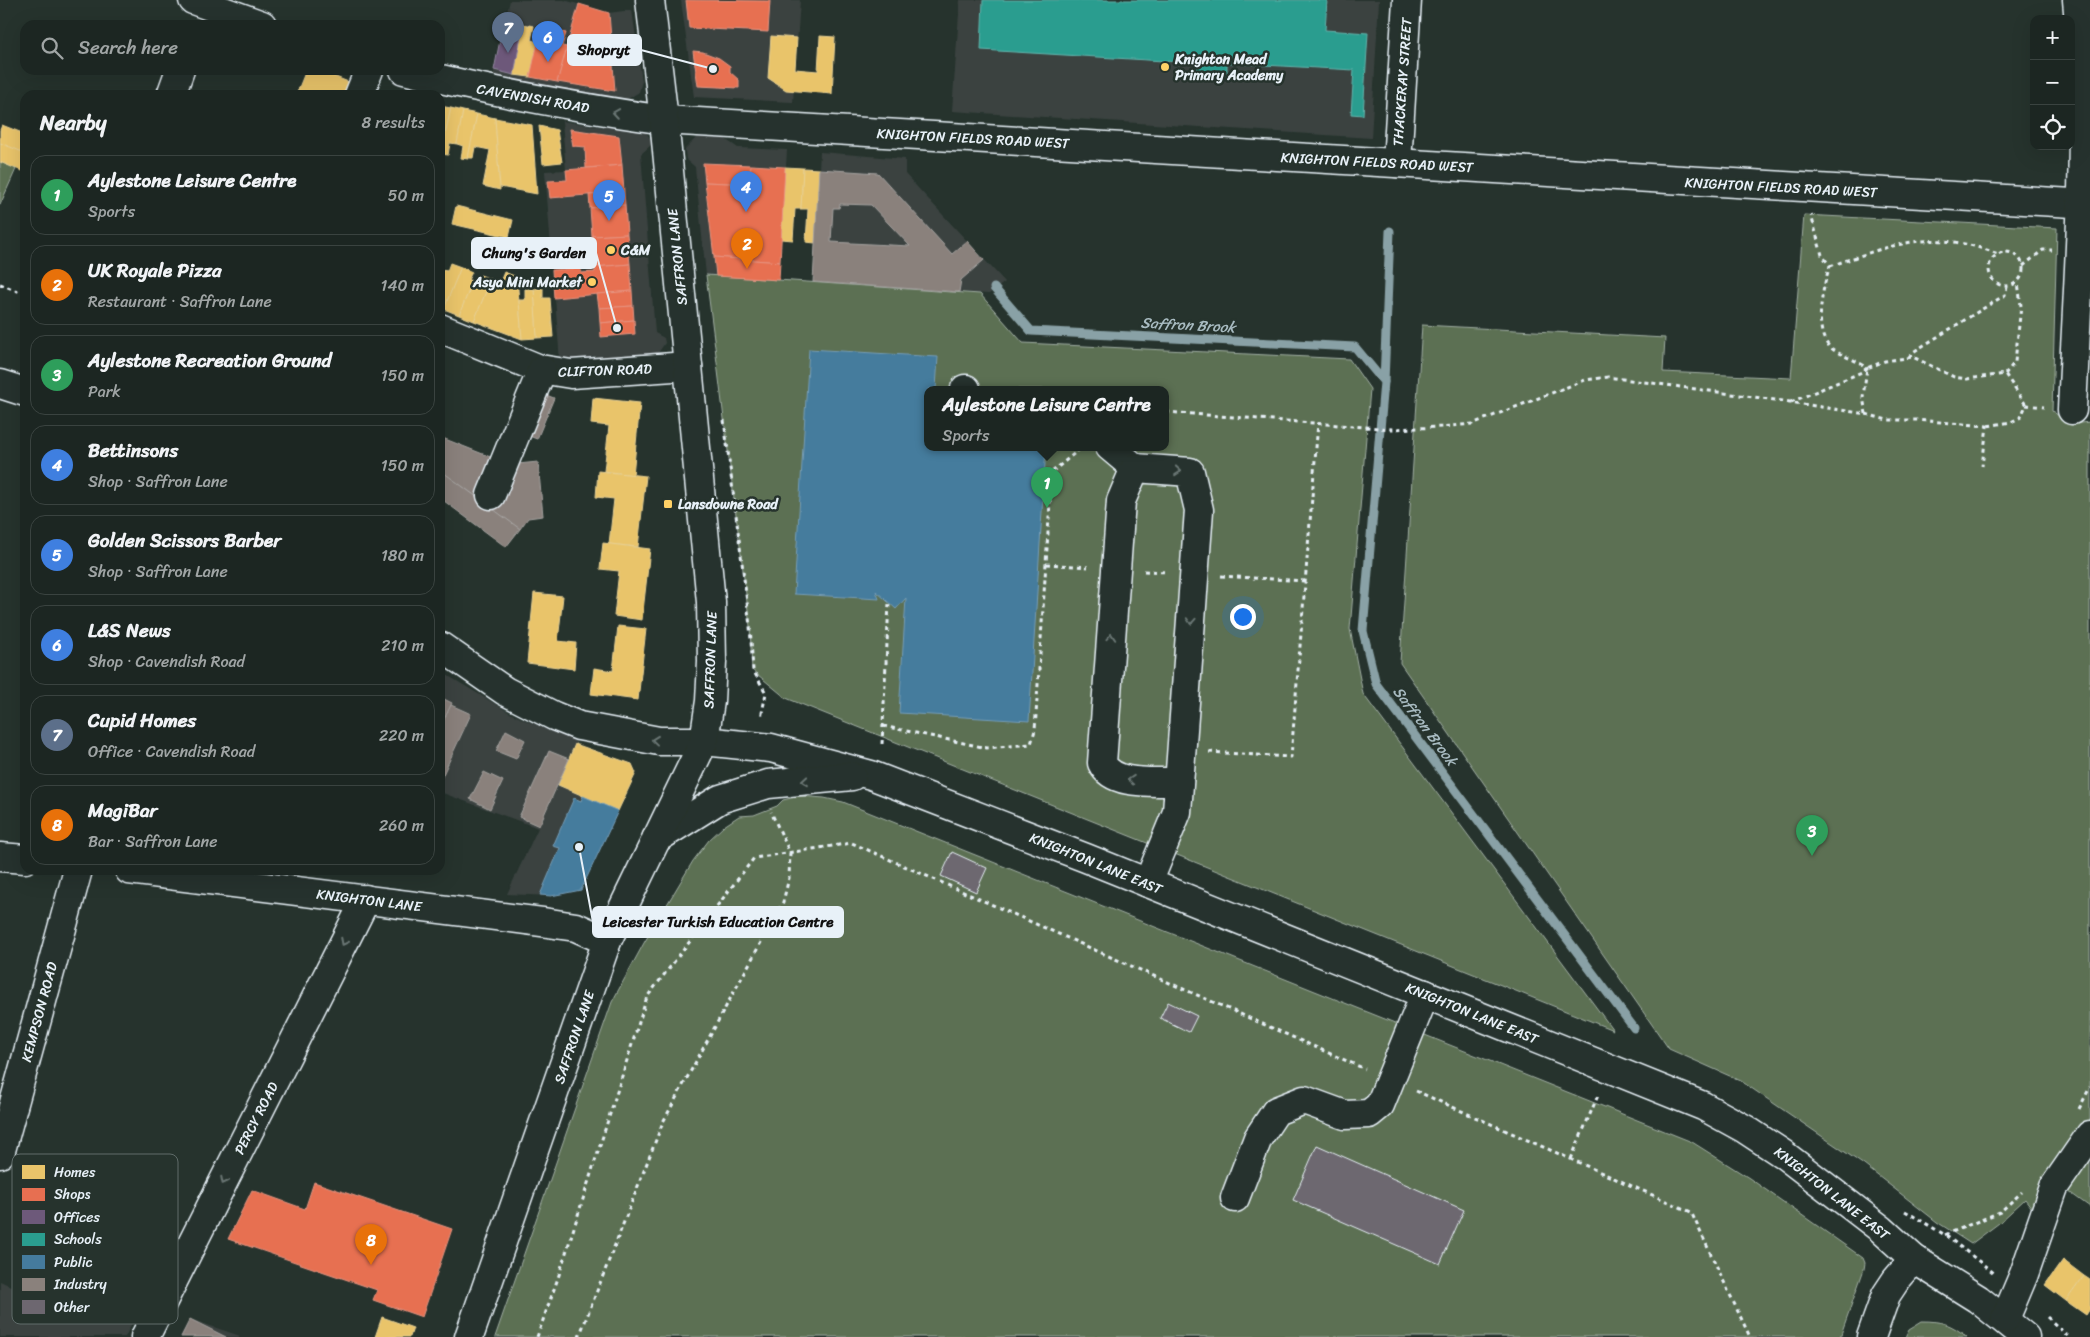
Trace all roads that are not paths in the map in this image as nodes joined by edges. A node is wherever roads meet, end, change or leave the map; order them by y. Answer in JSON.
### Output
{"nodes":[{"id":1,"x":650,"y":0,"type":"edge"},
{"id":2,"x":1407,"y":0,"type":"edge"},
{"id":3,"x":2077,"y":0,"type":"edge"},
{"id":4,"x":199,"y":10,"type":"edge"},
{"id":5,"x":249,"y":14,"type":"edge"},
{"id":6,"x":178,"y":75,"type":"edge"},
{"id":7,"x":367,"y":75,"type":"edge"},
{"id":8,"x":423,"y":75,"type":"edge"},
{"id":9,"x":173,"y":90,"type":"edge"},
{"id":10,"x":361,"y":90,"type":"edge"},
{"id":11,"x":664,"y":120,"type":"junction"},
{"id":12,"x":1397,"y":164,"type":"junction"},
{"id":13,"x":2085,"y":204,"type":"edge"},
{"id":14,"x":445,"y":330,"type":"edge"},
{"id":15,"x":688,"y":366,"type":"junction"},
{"id":16,"x":542,"y":370,"type":"junction"},
{"id":17,"x":0,"y":384,"type":"edge"},
{"id":18,"x":20,"y":390,"type":"edge"},
{"id":19,"x":2072,"y":410,"type":"dead end"},
{"id":20,"x":1115,"y":451,"type":"edge"},
{"id":21,"x":1136,"y":468,"type":"junction"},
{"id":22,"x":491,"y":495,"type":"dead end"},
{"id":23,"x":445,"y":649,"type":"edge"},
{"id":24,"x":704,"y":741,"type":"junction"},
{"id":25,"x":871,"y":775,"type":"junction"},
{"id":26,"x":1180,"y":782,"type":"junction"},
{"id":27,"x":656,"y":839,"type":"junction"},
{"id":28,"x":0,"y":857,"type":"edge"},
{"id":29,"x":20,"y":859,"type":"edge"},
{"id":30,"x":77,"y":875,"type":"edge"},
{"id":31,"x":169,"y":875,"type":"edge"},
{"id":32,"x":1148,"y":883,"type":"junction"},
{"id":33,"x":366,"y":899,"type":"junction"},
{"id":34,"x":607,"y":941,"type":"junction"},
{"id":35,"x":1425,"y":994,"type":"junction"},
{"id":36,"x":2090,"y":1135,"type":"edge"},
{"id":37,"x":0,"y":1154,"type":"edge"},
{"id":38,"x":1234,"y":1198,"type":"dead end"},
{"id":39,"x":1914,"y":1259,"type":"junction"},
{"id":40,"x":178,"y":1272,"type":"edge"},
{"id":41,"x":152,"y":1324,"type":"edge"},
{"id":42,"x":2015,"y":1328,"type":"edge"},
{"id":43,"x":145,"y":1337,"type":"edge"},
{"id":44,"x":470,"y":1337,"type":"edge"},
{"id":45,"x":1871,"y":1337,"type":"edge"}],
"edges":[{"from":1,"to":11,"type":"street","name":"SAFFRON LANE"},
{"from":2,"to":12,"type":"street","name":"THACKERAY STREET"},
{"from":3,"to":13,"type":"street"},
{"from":4,"to":5,"type":"street"},
{"from":6,"to":9,"type":"street"},
{"from":7,"to":10,"type":"street"},
{"from":11,"to":8,"type":"street","name":"CAVENDISH ROAD","one_way":true},
{"from":11,"to":12,"type":"street","name":"KNIGHTON FIELDS ROAD WEST"},
{"from":11,"to":15,"type":"street","name":"SAFFRON LANE"},
{"from":12,"to":13,"type":"street","name":"KNIGHTON FIELDS ROAD WEST"},
{"from":13,"to":19,"type":"street"},
{"from":14,"to":16,"type":"street","name":"CLIFTON ROAD"},
{"from":15,"to":16,"type":"street","name":"CLIFTON ROAD"},
{"from":15,"to":24,"type":"street","name":"SAFFRON LANE"},
{"from":16,"to":22,"type":"street"},
{"from":17,"to":18,"type":"street"},
{"from":20,"to":21,"type":"street"},
{"from":21,"to":26,"type":"street","one_way":true},
{"from":26,"to":21,"type":"street","one_way":true},
{"from":24,"to":23,"type":"street","one_way":true},
{"from":24,"to":25,"type":"street","name":"KNIGHTON LANE EAST"},
{"from":24,"to":27,"type":"street","name":"SAFFRON LANE"},
{"from":25,"to":27,"type":"street","name":"KNIGHTON LANE EAST","one_way":true},
{"from":25,"to":32,"type":"street","name":"KNIGHTON LANE EAST"},
{"from":26,"to":32,"type":"street"},
{"from":27,"to":34,"type":"street","name":"SAFFRON LANE"},
{"from":28,"to":29,"type":"street"},
{"from":30,"to":37,"type":"street","name":"KEMPSON ROAD"},
{"from":31,"to":33,"type":"street","name":"KNIGHTON LANE"},
{"from":32,"to":35,"type":"street","name":"KNIGHTON LANE EAST"},
{"from":33,"to":34,"type":"street","name":"KNIGHTON LANE"},
{"from":33,"to":40,"type":"street","name":"PERCY ROAD","one_way":true},
{"from":34,"to":44,"type":"street","name":"SAFFRON LANE"},
{"from":35,"to":38,"type":"street"},
{"from":35,"to":39,"type":"street","name":"KNIGHTON LANE EAST"},
{"from":36,"to":42,"type":"street"},
{"from":39,"to":42,"type":"street","name":"KNIGHTON LANE EAST"},
{"from":39,"to":45,"type":"street"},
{"from":41,"to":43,"type":"street","name":"PERCY ROAD","one_way":true}]}
